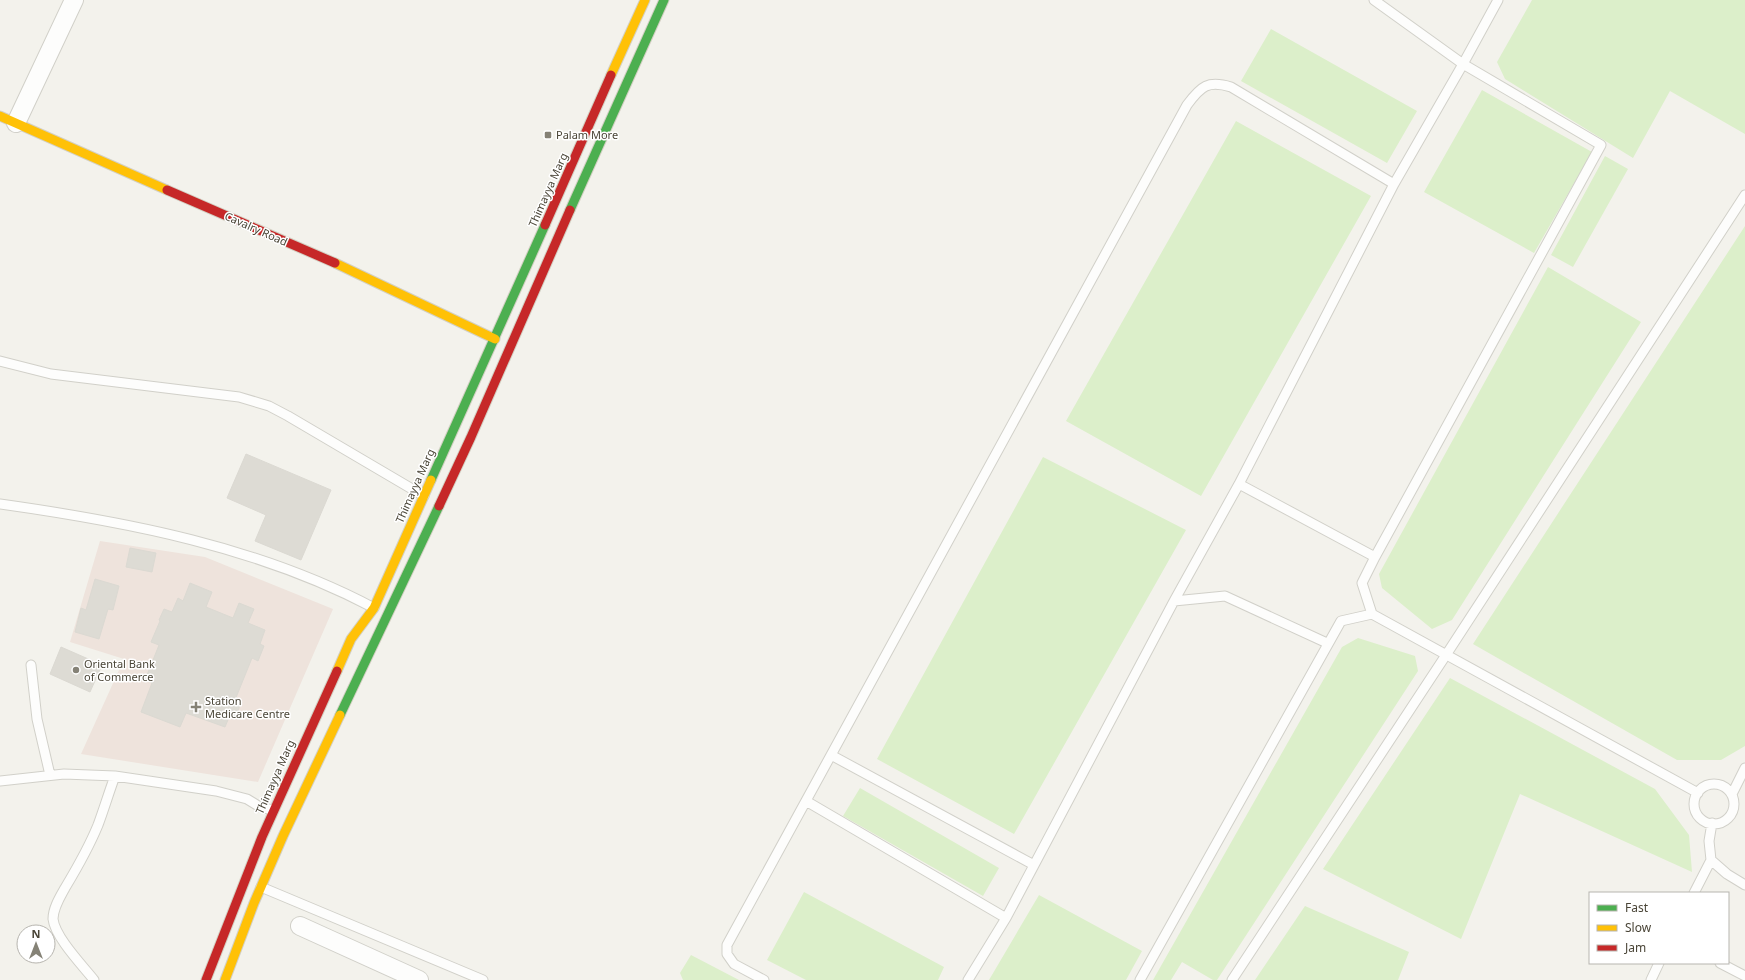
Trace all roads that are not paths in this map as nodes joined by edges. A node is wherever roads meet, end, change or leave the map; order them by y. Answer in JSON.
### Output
{"nodes":[{"id":1,"x":74,"y":0,"type":"edge"},
{"id":2,"x":646,"y":0,"type":"edge"},
{"id":3,"x":664,"y":0,"type":"edge"},
{"id":4,"x":1374,"y":0,"type":"edge"},
{"id":5,"x":1498,"y":0,"type":"edge"},
{"id":6,"x":1463,"y":64,"type":"junction"},
{"id":7,"x":0,"y":116,"type":"edge"},
{"id":8,"x":16,"y":123,"type":"junction"},
{"id":9,"x":1394,"y":184,"type":"junction"},
{"id":10,"x":1745,"y":195,"type":"edge"},
{"id":11,"x":503,"y":342,"type":"junction"},
{"id":12,"x":0,"y":361,"type":"edge"},
{"id":13,"x":462,"y":434,"type":"junction"},
{"id":14,"x":1239,"y":484,"type":"junction"},
{"id":15,"x":424,"y":496,"type":"junction"},
{"id":16,"x":0,"y":504,"type":"edge"},
{"id":17,"x":1375,"y":557,"type":"junction"},
{"id":18,"x":1174,"y":601,"type":"junction"},
{"id":19,"x":374,"y":608,"type":"junction"},
{"id":20,"x":1372,"y":614,"type":"junction"},
{"id":21,"x":1327,"y":643,"type":"junction"},
{"id":22,"x":1446,"y":655,"type":"junction"},
{"id":23,"x":31,"y":665,"type":"dead end"},
{"id":24,"x":831,"y":755,"type":"junction"},
{"id":25,"x":1745,"y":768,"type":"edge"},
{"id":26,"x":50,"y":775,"type":"junction"},
{"id":27,"x":115,"y":776,"type":"junction"},
{"id":28,"x":0,"y":782,"type":"edge"},
{"id":29,"x":1698,"y":793,"type":"junction"},
{"id":30,"x":1732,"y":794,"type":"junction"},
{"id":31,"x":806,"y":801,"type":"junction"},
{"id":32,"x":275,"y":810,"type":"junction"},
{"id":33,"x":1712,"y":823,"type":"junction"},
{"id":34,"x":1711,"y":860,"type":"junction"},
{"id":35,"x":1034,"y":865,"type":"junction"},
{"id":36,"x":1745,"y":885,"type":"edge"},
{"id":37,"x":261,"y":887,"type":"junction"},
{"id":38,"x":1695,"y":892,"type":"edge"},
{"id":39,"x":1006,"y":918,"type":"junction"},
{"id":40,"x":300,"y":926,"type":"dead end"},
{"id":41,"x":1659,"y":964,"type":"edge"},
{"id":42,"x":1722,"y":964,"type":"edge"},
{"id":43,"x":1745,"y":976,"type":"edge"},
{"id":44,"x":94,"y":980,"type":"edge"},
{"id":45,"x":206,"y":980,"type":"edge"},
{"id":46,"x":225,"y":980,"type":"edge"},
{"id":47,"x":418,"y":980,"type":"edge"},
{"id":48,"x":483,"y":980,"type":"edge"},
{"id":49,"x":764,"y":980,"type":"edge"},
{"id":50,"x":968,"y":980,"type":"edge"},
{"id":51,"x":1140,"y":980,"type":"edge"},
{"id":52,"x":1232,"y":980,"type":"edge"},
{"id":53,"x":1651,"y":980,"type":"edge"}],
"edges":[{"from":1,"to":8,"type":"street"},
{"from":2,"to":11,"type":"street","name":"Thimayya Marg"},
{"from":3,"to":11,"type":"street","name":"Thimayya Marg"},
{"from":4,"to":6,"type":"lane"},
{"from":5,"to":6,"type":"lane"},
{"from":6,"to":9,"type":"lane"},
{"from":6,"to":17,"type":"lane"},
{"from":7,"to":8,"type":"street","name":"Cavalry Road"},
{"from":8,"to":11,"type":"street","name":"Cavalry Road"},
{"from":9,"to":14,"type":"lane"},
{"from":9,"to":24,"type":"lane"},
{"from":10,"to":22,"type":"lane"},
{"from":11,"to":13,"type":"street","name":"Thimayya Marg"},
{"from":11,"to":13,"type":"street","name":"Thimayya Marg"},
{"from":12,"to":15,"type":"lane"},
{"from":13,"to":15,"type":"street","name":"Thimayya Marg"},
{"from":13,"to":37,"type":"street","name":"Thimayya Marg"},
{"from":14,"to":17,"type":"lane"},
{"from":14,"to":18,"type":"lane"},
{"from":15,"to":19,"type":"street","name":"Thimayya Marg"},
{"from":16,"to":19,"type":"lane"},
{"from":17,"to":20,"type":"lane"},
{"from":18,"to":21,"type":"lane"},
{"from":18,"to":35,"type":"lane"},
{"from":19,"to":32,"type":"street","name":"Thimayya Marg"},
{"from":20,"to":21,"type":"lane"},
{"from":20,"to":22,"type":"lane"},
{"from":21,"to":51,"type":"lane"},
{"from":22,"to":29,"type":"lane"},
{"from":22,"to":52,"type":"lane"},
{"from":23,"to":26,"type":"lane"},
{"from":24,"to":31,"type":"lane"},
{"from":24,"to":35,"type":"lane"},
{"from":25,"to":30,"type":"lane"},
{"from":26,"to":27,"type":"lane"},
{"from":26,"to":28,"type":"lane"},
{"from":27,"to":32,"type":"lane"},
{"from":27,"to":44,"type":"lane"},
{"from":29,"to":30,"type":"lane"},
{"from":29,"to":33,"type":"lane"},
{"from":30,"to":33,"type":"lane"},
{"from":31,"to":39,"type":"lane"},
{"from":31,"to":49,"type":"lane"},
{"from":32,"to":45,"type":"street","name":"Thimayya Marg"},
{"from":33,"to":34,"type":"lane"},
{"from":34,"to":36,"type":"lane"},
{"from":34,"to":38,"type":"lane"},
{"from":35,"to":39,"type":"lane"},
{"from":37,"to":46,"type":"street","name":"Thimayya Marg"},
{"from":37,"to":48,"type":"lane"},
{"from":39,"to":50,"type":"lane"},
{"from":40,"to":47,"type":"street"},
{"from":41,"to":53,"type":"lane"},
{"from":42,"to":43,"type":"lane"}]}
